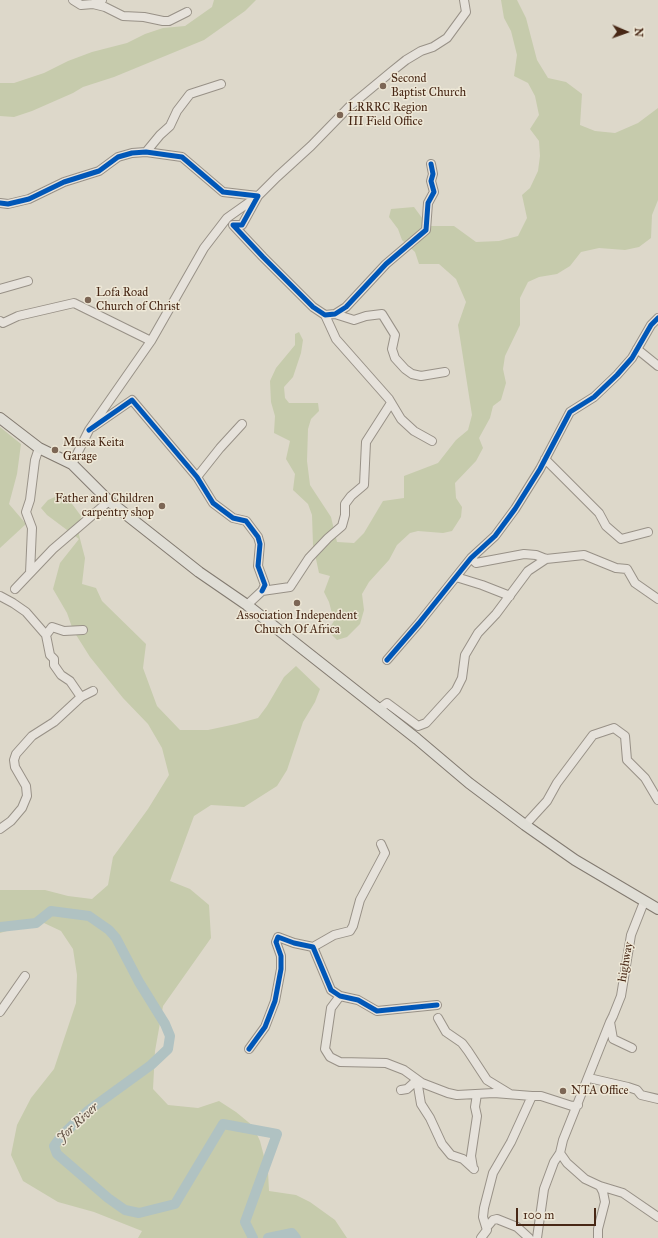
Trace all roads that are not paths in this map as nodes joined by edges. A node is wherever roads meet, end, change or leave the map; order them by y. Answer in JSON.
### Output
{"nodes":[{"id":1,"x":73,"y":0,"type":"edge"},
{"id":2,"x":102,"y":0,"type":"edge"},
{"id":3,"x":464,"y":0,"type":"edge"},
{"id":4,"x":94,"y":4,"type":"junction"},
{"id":5,"x":187,"y":12,"type":"dead end"},
{"id":6,"x":221,"y":84,"type":"dead end"},
{"id":7,"x":146,"y":152,"type":"junction"},
{"id":8,"x":431,"y":164,"type":"dead end"},
{"id":9,"x":258,"y":196,"type":"junction"},
{"id":10,"x":0,"y":203,"type":"edge"},
{"id":11,"x":28,"y":281,"type":"dead end"},
{"id":12,"x":0,"y":289,"type":"edge"},
{"id":13,"x":335,"y":314,"type":"junction"},
{"id":14,"x":325,"y":315,"type":"junction"},
{"id":15,"x":658,"y":318,"type":"edge"},
{"id":16,"x":0,"y":321,"type":"edge"},
{"id":17,"x":151,"y":341,"type":"junction"},
{"id":18,"x":637,"y":349,"type":"junction"},
{"id":19,"x":658,"y":366,"type":"edge"},
{"id":20,"x":445,"y":372,"type":"dead end"},
{"id":21,"x":391,"y":403,"type":"junction"},
{"id":22,"x":0,"y":418,"type":"edge"},
{"id":23,"x":242,"y":424,"type":"dead end"},
{"id":24,"x":89,"y":430,"type":"junction"},
{"id":25,"x":432,"y":441,"type":"dead end"},
{"id":26,"x":38,"y":448,"type":"junction"},
{"id":27,"x":545,"y":459,"type":"junction"},
{"id":28,"x":72,"y":464,"type":"junction"},
{"id":29,"x":197,"y":477,"type":"junction"},
{"id":30,"x":109,"y":501,"type":"junction"},
{"id":31,"x":648,"y":532,"type":"dead end"},
{"id":32,"x":471,"y":558,"type":"junction"},
{"id":33,"x":546,"y":559,"type":"junction"},
{"id":34,"x":30,"y":573,"type":"junction"},
{"id":35,"x":456,"y":577,"type":"junction"},
{"id":36,"x":15,"y":589,"type":"dead end"},
{"id":37,"x":262,"y":591,"type":"junction"},
{"id":38,"x":0,"y":596,"type":"edge"},
{"id":39,"x":510,"y":596,"type":"junction"},
{"id":40,"x":658,"y":599,"type":"edge"},
{"id":41,"x":247,"y":605,"type":"junction"},
{"id":42,"x":84,"y":630,"type":"dead end"},
{"id":43,"x":46,"y":635,"type":"junction"},
{"id":44,"x":387,"y":660,"type":"dead end"},
{"id":45,"x":93,"y":691,"type":"dead end"},
{"id":46,"x":81,"y":697,"type":"junction"},
{"id":47,"x":379,"y":709,"type":"junction"},
{"id":48,"x":658,"y":800,"type":"edge"},
{"id":49,"x":525,"y":825,"type":"junction"},
{"id":50,"x":0,"y":829,"type":"edge"},
{"id":51,"x":380,"y":844,"type":"dead end"},
{"id":52,"x":644,"y":902,"type":"junction"},
{"id":53,"x":658,"y":908,"type":"edge"},
{"id":54,"x":312,"y":947,"type":"junction"},
{"id":55,"x":25,"y":976,"type":"dead end"},
{"id":56,"x":340,"y":996,"type":"junction"},
{"id":57,"x":437,"y":1005,"type":"dead end"},
{"id":58,"x":0,"y":1012,"type":"edge"},
{"id":59,"x":438,"y":1018,"type":"dead end"},
{"id":60,"x":610,"y":1022,"type":"junction"},
{"id":61,"x":632,"y":1048,"type":"dead end"},
{"id":62,"x":249,"y":1049,"type":"dead end"},
{"id":63,"x":589,"y":1078,"type":"junction"},
{"id":64,"x":417,"y":1080,"type":"junction"},
{"id":65,"x":401,"y":1090,"type":"dead end"},
{"id":66,"x":477,"y":1094,"type":"junction"},
{"id":67,"x":512,"y":1096,"type":"junction"},
{"id":68,"x":532,"y":1096,"type":"junction"},
{"id":69,"x":658,"y":1098,"type":"edge"},
{"id":70,"x":578,"y":1105,"type":"junction"},
{"id":71,"x":560,"y":1153,"type":"junction"},
{"id":72,"x":600,"y":1186,"type":"junction"},
{"id":73,"x":658,"y":1217,"type":"edge"},
{"id":74,"x":487,"y":1227,"type":"junction"},
{"id":75,"x":481,"y":1238,"type":"edge"},
{"id":76,"x":529,"y":1238,"type":"edge"},
{"id":77,"x":537,"y":1238,"type":"edge"},
{"id":78,"x":598,"y":1238,"type":"edge"}],
"edges":[{"from":1,"to":4,"type":"street"},
{"from":2,"to":4,"type":"street"},
{"from":3,"to":9,"type":"street"},
{"from":4,"to":5,"type":"street"},
{"from":6,"to":7,"type":"street"},
{"from":7,"to":9,"type":"street"},
{"from":7,"to":10,"type":"street"},
{"from":8,"to":13,"type":"street"},
{"from":9,"to":14,"type":"street"},
{"from":9,"to":17,"type":"street"},
{"from":11,"to":12,"type":"street"},
{"from":13,"to":14,"type":"street"},
{"from":13,"to":20,"type":"street"},
{"from":14,"to":21,"type":"street"},
{"from":15,"to":18,"type":"street"},
{"from":16,"to":17,"type":"street"},
{"from":17,"to":24,"type":"street"},
{"from":18,"to":19,"type":"street"},
{"from":18,"to":27,"type":"street"},
{"from":21,"to":25,"type":"street"},
{"from":21,"to":37,"type":"street"},
{"from":22,"to":26,"type":"main road"},
{"from":23,"to":29,"type":"street"},
{"from":24,"to":28,"type":"street"},
{"from":24,"to":29,"type":"street"},
{"from":26,"to":28,"type":"main road"},
{"from":26,"to":34,"type":"street"},
{"from":27,"to":31,"type":"street"},
{"from":27,"to":32,"type":"street"},
{"from":28,"to":30,"type":"main road"},
{"from":29,"to":37,"type":"street"},
{"from":30,"to":34,"type":"street"},
{"from":30,"to":41,"type":"main road"},
{"from":32,"to":33,"type":"street"},
{"from":32,"to":35,"type":"street"},
{"from":33,"to":39,"type":"street"},
{"from":33,"to":40,"type":"street"},
{"from":34,"to":36,"type":"street"},
{"from":35,"to":39,"type":"street"},
{"from":35,"to":44,"type":"street"},
{"from":37,"to":41,"type":"street"},
{"from":38,"to":43,"type":"street"},
{"from":39,"to":47,"type":"street"},
{"from":41,"to":47,"type":"main road"},
{"from":42,"to":43,"type":"street"},
{"from":43,"to":46,"type":"street"},
{"from":45,"to":46,"type":"street"},
{"from":46,"to":50,"type":"street"},
{"from":47,"to":49,"type":"main road"},
{"from":48,"to":49,"type":"street"},
{"from":49,"to":52,"type":"main road"},
{"from":51,"to":54,"type":"street"},
{"from":52,"to":53,"type":"main road"},
{"from":52,"to":60,"type":"street","name":"highway"},
{"from":54,"to":56,"type":"street"},
{"from":54,"to":62,"type":"street"},
{"from":55,"to":58,"type":"street"},
{"from":56,"to":57,"type":"street"},
{"from":56,"to":64,"type":"street"},
{"from":59,"to":67,"type":"street"},
{"from":60,"to":61,"type":"street"},
{"from":60,"to":63,"type":"street","name":"highway"},
{"from":63,"to":69,"type":"street"},
{"from":63,"to":70,"type":"street","name":"highway"},
{"from":64,"to":65,"type":"street"},
{"from":64,"to":66,"type":"street"},
{"from":64,"to":66,"type":"street"},
{"from":66,"to":67,"type":"street"},
{"from":67,"to":68,"type":"street"},
{"from":68,"to":70,"type":"street"},
{"from":68,"to":74,"type":"street"},
{"from":70,"to":71,"type":"street","name":"highway"},
{"from":71,"to":72,"type":"street"},
{"from":71,"to":77,"type":"street","name":"highway"},
{"from":72,"to":73,"type":"street"},
{"from":72,"to":78,"type":"street"},
{"from":74,"to":75,"type":"street"},
{"from":74,"to":76,"type":"street"}]}
